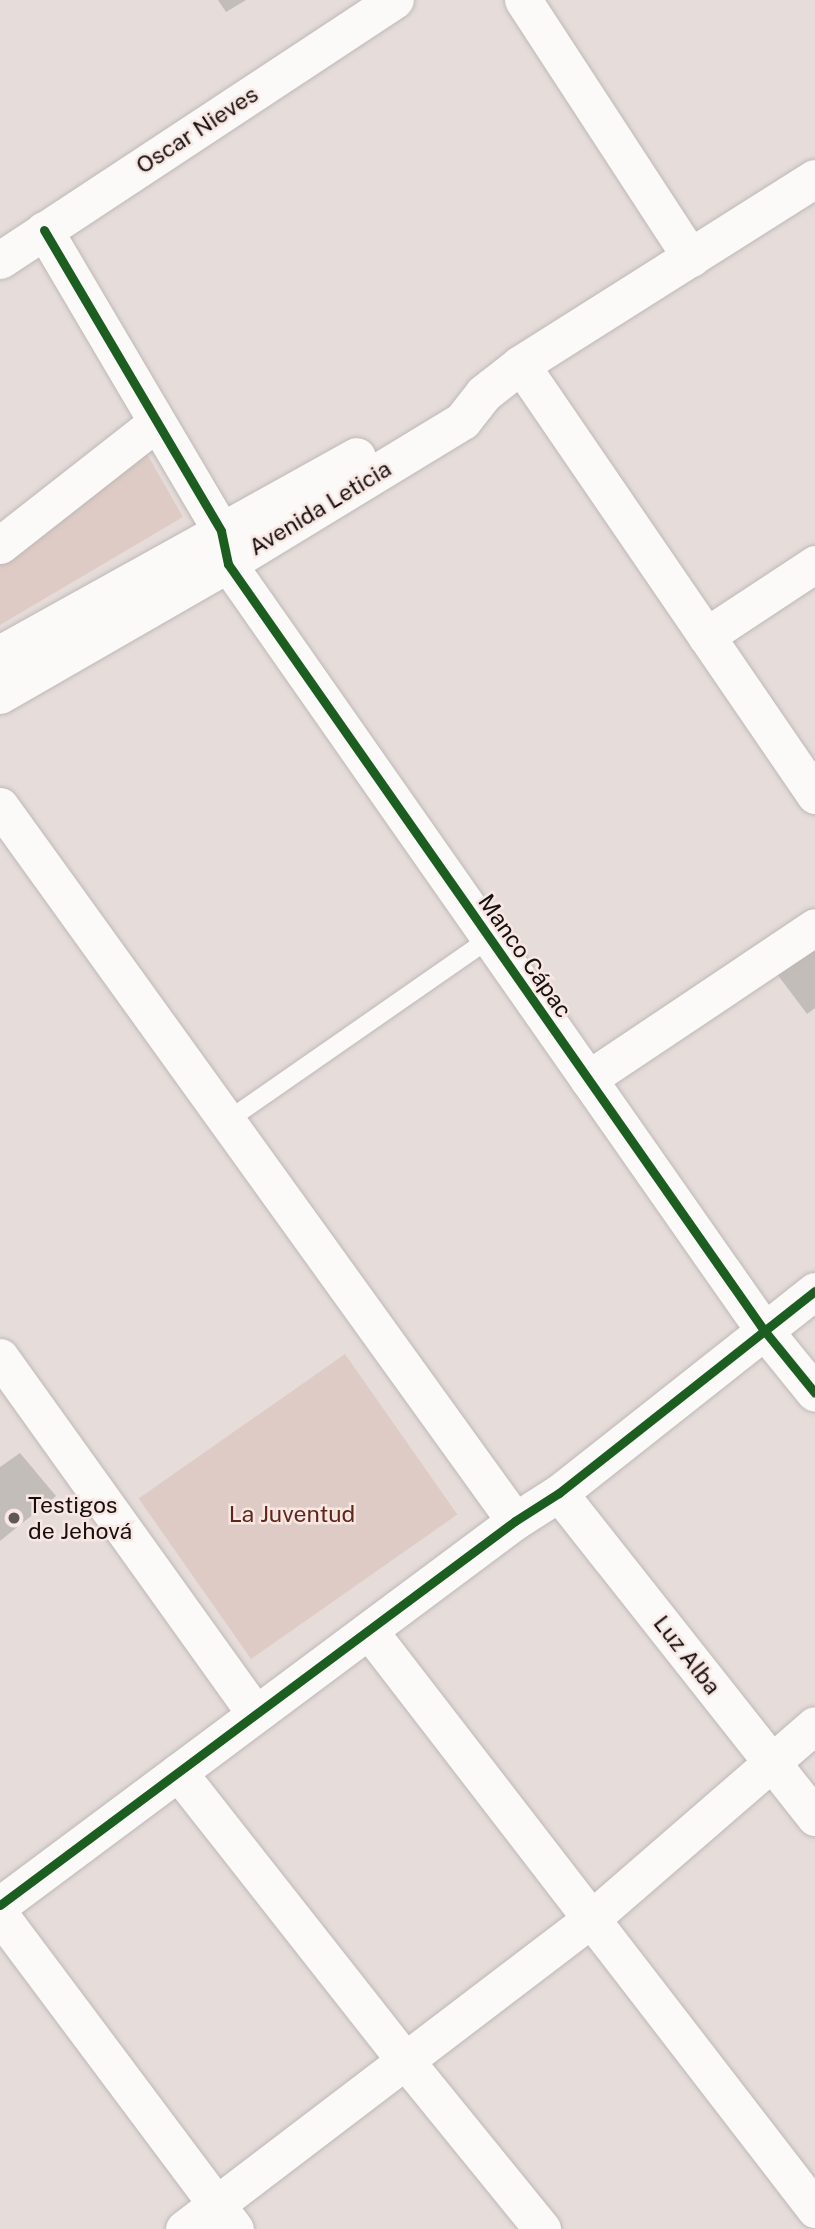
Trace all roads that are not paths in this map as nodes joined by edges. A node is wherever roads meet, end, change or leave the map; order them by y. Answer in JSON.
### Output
{"nodes":[{"id":1,"x":395,"y":0,"type":"edge"},
{"id":2,"x":523,"y":0,"type":"edge"},
{"id":3,"x":815,"y":179,"type":"edge"},
{"id":4,"x":44,"y":230,"type":"junction"},
{"id":5,"x":691,"y":258,"type":"junction"},
{"id":6,"x":0,"y":260,"type":"edge"},
{"id":7,"x":521,"y":365,"type":"junction"},
{"id":8,"x":157,"y":422,"type":"junction"},
{"id":9,"x":0,"y":545,"type":"edge"},
{"id":10,"x":225,"y":548,"type":"junction"},
{"id":11,"x":815,"y":564,"type":"edge"},
{"id":12,"x":706,"y":636,"type":"junction"},
{"id":13,"x":0,"y":655,"type":"edge"},
{"id":14,"x":0,"y":695,"type":"edge"},
{"id":15,"x":815,"y":795,"type":"edge"},
{"id":16,"x":0,"y":806,"type":"edge"},
{"id":17,"x":815,"y":927,"type":"edge"},
{"id":18,"x":490,"y":938,"type":"junction"},
{"id":19,"x":588,"y":1079,"type":"junction"},
{"id":20,"x":227,"y":1121,"type":"junction"},
{"id":21,"x":815,"y":1292,"type":"edge"},
{"id":22,"x":763,"y":1329,"type":"junction"},
{"id":23,"x":0,"y":1357,"type":"edge"},
{"id":24,"x":815,"y":1393,"type":"edge"},
{"id":25,"x":559,"y":1493,"type":"junction"},
{"id":26,"x":514,"y":1521,"type":"junction"},
{"id":27,"x":370,"y":1632,"type":"junction"},
{"id":28,"x":256,"y":1714,"type":"junction"},
{"id":29,"x":815,"y":1725,"type":"edge"},
{"id":30,"x":772,"y":1763,"type":"junction"},
{"id":31,"x":178,"y":1772,"type":"junction"},
{"id":32,"x":815,"y":1817,"type":"edge"},
{"id":33,"x":0,"y":1905,"type":"edge"},
{"id":34,"x":0,"y":1915,"type":"edge"},
{"id":35,"x":591,"y":1919,"type":"junction"},
{"id":36,"x":404,"y":2059,"type":"junction"},
{"id":37,"x":815,"y":2209,"type":"edge"},
{"id":38,"x":226,"y":2217,"type":"edge"},
{"id":39,"x":184,"y":2229,"type":"edge"},
{"id":40,"x":542,"y":2229,"type":"edge"}],
"edges":[{"from":1,"to":4,"type":"street","name":"Oscar Nieves"},
{"from":2,"to":5,"type":"street"},
{"from":3,"to":5,"type":"street","name":"Avenida Leticia"},
{"from":4,"to":6,"type":"street","name":"Oscar Nieves"},
{"from":4,"to":8,"type":"street","name":"Manco Cápac"},
{"from":5,"to":7,"type":"street","name":"Avenida Leticia"},
{"from":7,"to":10,"type":"street","name":"Avenida Leticia"},
{"from":7,"to":12,"type":"street"},
{"from":8,"to":9,"type":"street"},
{"from":8,"to":10,"type":"street","name":"Manco Cápac"},
{"from":10,"to":13,"type":"street","name":"Avenida Leticia"},
{"from":10,"to":14,"type":"street","name":"Avenida Leticia"},
{"from":10,"to":18,"type":"street","name":"Manco Cápac"},
{"from":11,"to":12,"type":"street"},
{"from":12,"to":15,"type":"street"},
{"from":16,"to":20,"type":"street"},
{"from":17,"to":19,"type":"street"},
{"from":18,"to":19,"type":"street","name":"Manco Cápac"},
{"from":18,"to":20,"type":"lane"},
{"from":19,"to":22,"type":"street","name":"Manco Cápac"},
{"from":20,"to":26,"type":"street"},
{"from":21,"to":22,"type":"street"},
{"from":22,"to":24,"type":"street","name":"Manco Cápac"},
{"from":22,"to":25,"type":"street"},
{"from":23,"to":28,"type":"street"},
{"from":25,"to":26,"type":"street"},
{"from":25,"to":30,"type":"street","name":"Luz Alba"},
{"from":26,"to":27,"type":"street"},
{"from":27,"to":28,"type":"street"},
{"from":27,"to":35,"type":"street"},
{"from":28,"to":31,"type":"street"},
{"from":29,"to":30,"type":"street"},
{"from":30,"to":32,"type":"street","name":"Luz Alba"},
{"from":30,"to":35,"type":"street"},
{"from":31,"to":33,"type":"street"},
{"from":31,"to":36,"type":"street"},
{"from":34,"to":38,"type":"street"},
{"from":35,"to":36,"type":"street"},
{"from":35,"to":37,"type":"street"},
{"from":36,"to":38,"type":"street"},
{"from":36,"to":40,"type":"street"},
{"from":38,"to":39,"type":"street"}]}
